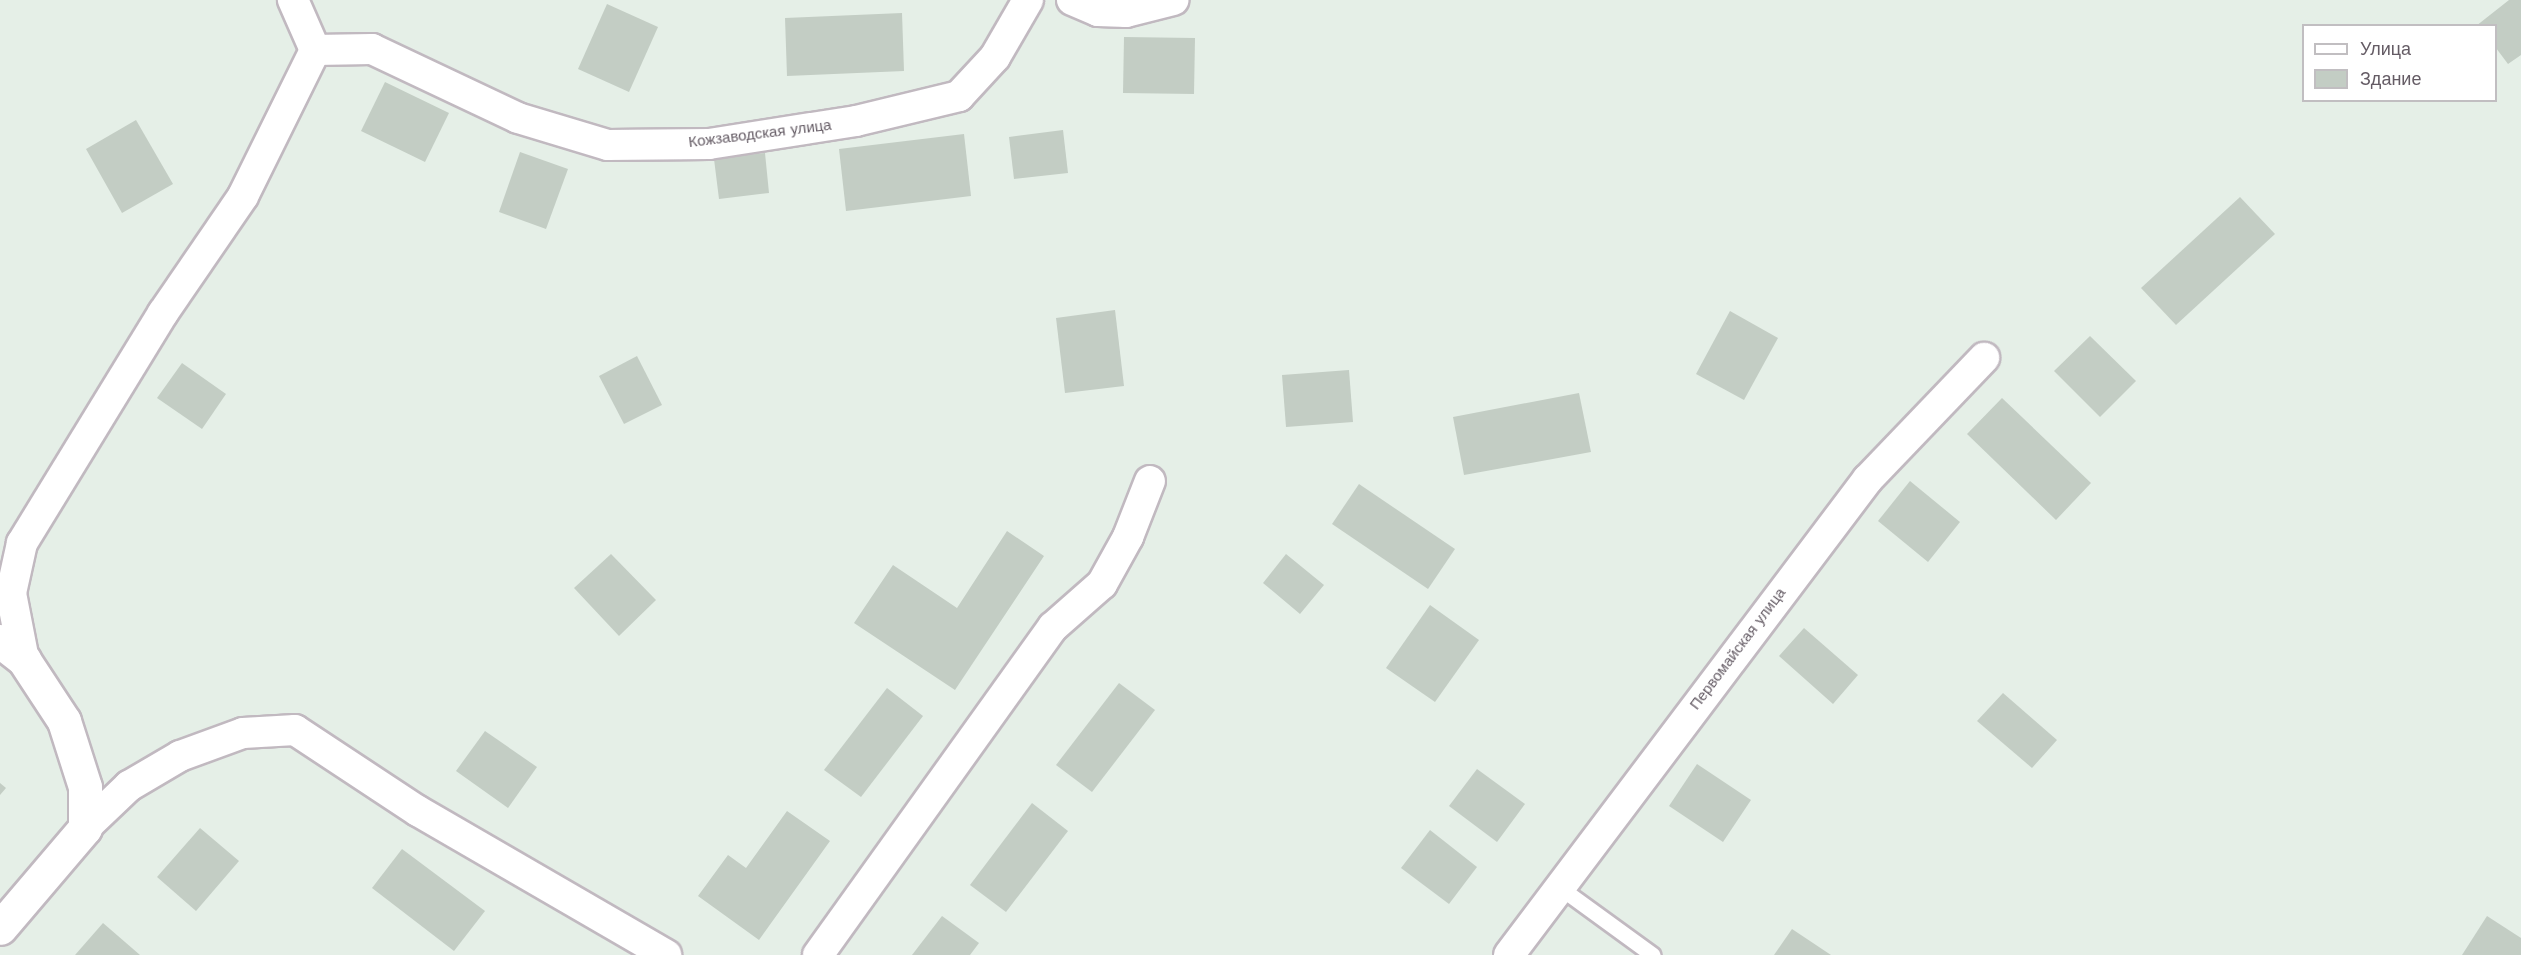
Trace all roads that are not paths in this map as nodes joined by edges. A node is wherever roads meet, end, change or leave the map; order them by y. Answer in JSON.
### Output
{"nodes":[{"id":1,"x":293,"y":0,"type":"edge"},
{"id":2,"x":1028,"y":0,"type":"edge"},
{"id":3,"x":1072,"y":0,"type":"edge"},
{"id":4,"x":1173,"y":0,"type":"edge"},
{"id":5,"x":315,"y":50,"type":"junction"},
{"id":6,"x":1984,"y":358,"type":"dead end"},
{"id":7,"x":1150,"y":481,"type":"dead end"},
{"id":8,"x":12,"y":651,"type":"edge"},
{"id":9,"x":85,"y":828,"type":"junction"},
{"id":10,"x":1562,"y":889,"type":"junction"},
{"id":11,"x":0,"y":928,"type":"edge"},
{"id":12,"x":666,"y":955,"type":"edge"},
{"id":13,"x":818,"y":955,"type":"edge"},
{"id":14,"x":1509,"y":955,"type":"edge"},
{"id":15,"x":1653,"y":955,"type":"edge"}],
"edges":[{"from":1,"to":5,"type":"street"},
{"from":2,"to":5,"type":"street","name":"Кожзаводская улица"},
{"from":3,"to":4,"type":"street"},
{"from":5,"to":8,"type":"street"},
{"from":6,"to":10,"type":"street","name":"Первомайская улица"},
{"from":7,"to":13,"type":"street"},
{"from":8,"to":9,"type":"street"},
{"from":9,"to":11,"type":"street"},
{"from":9,"to":12,"type":"street"},
{"from":10,"to":14,"type":"street","name":"Первомайская улица"},
{"from":10,"to":15,"type":"lane"}]}
